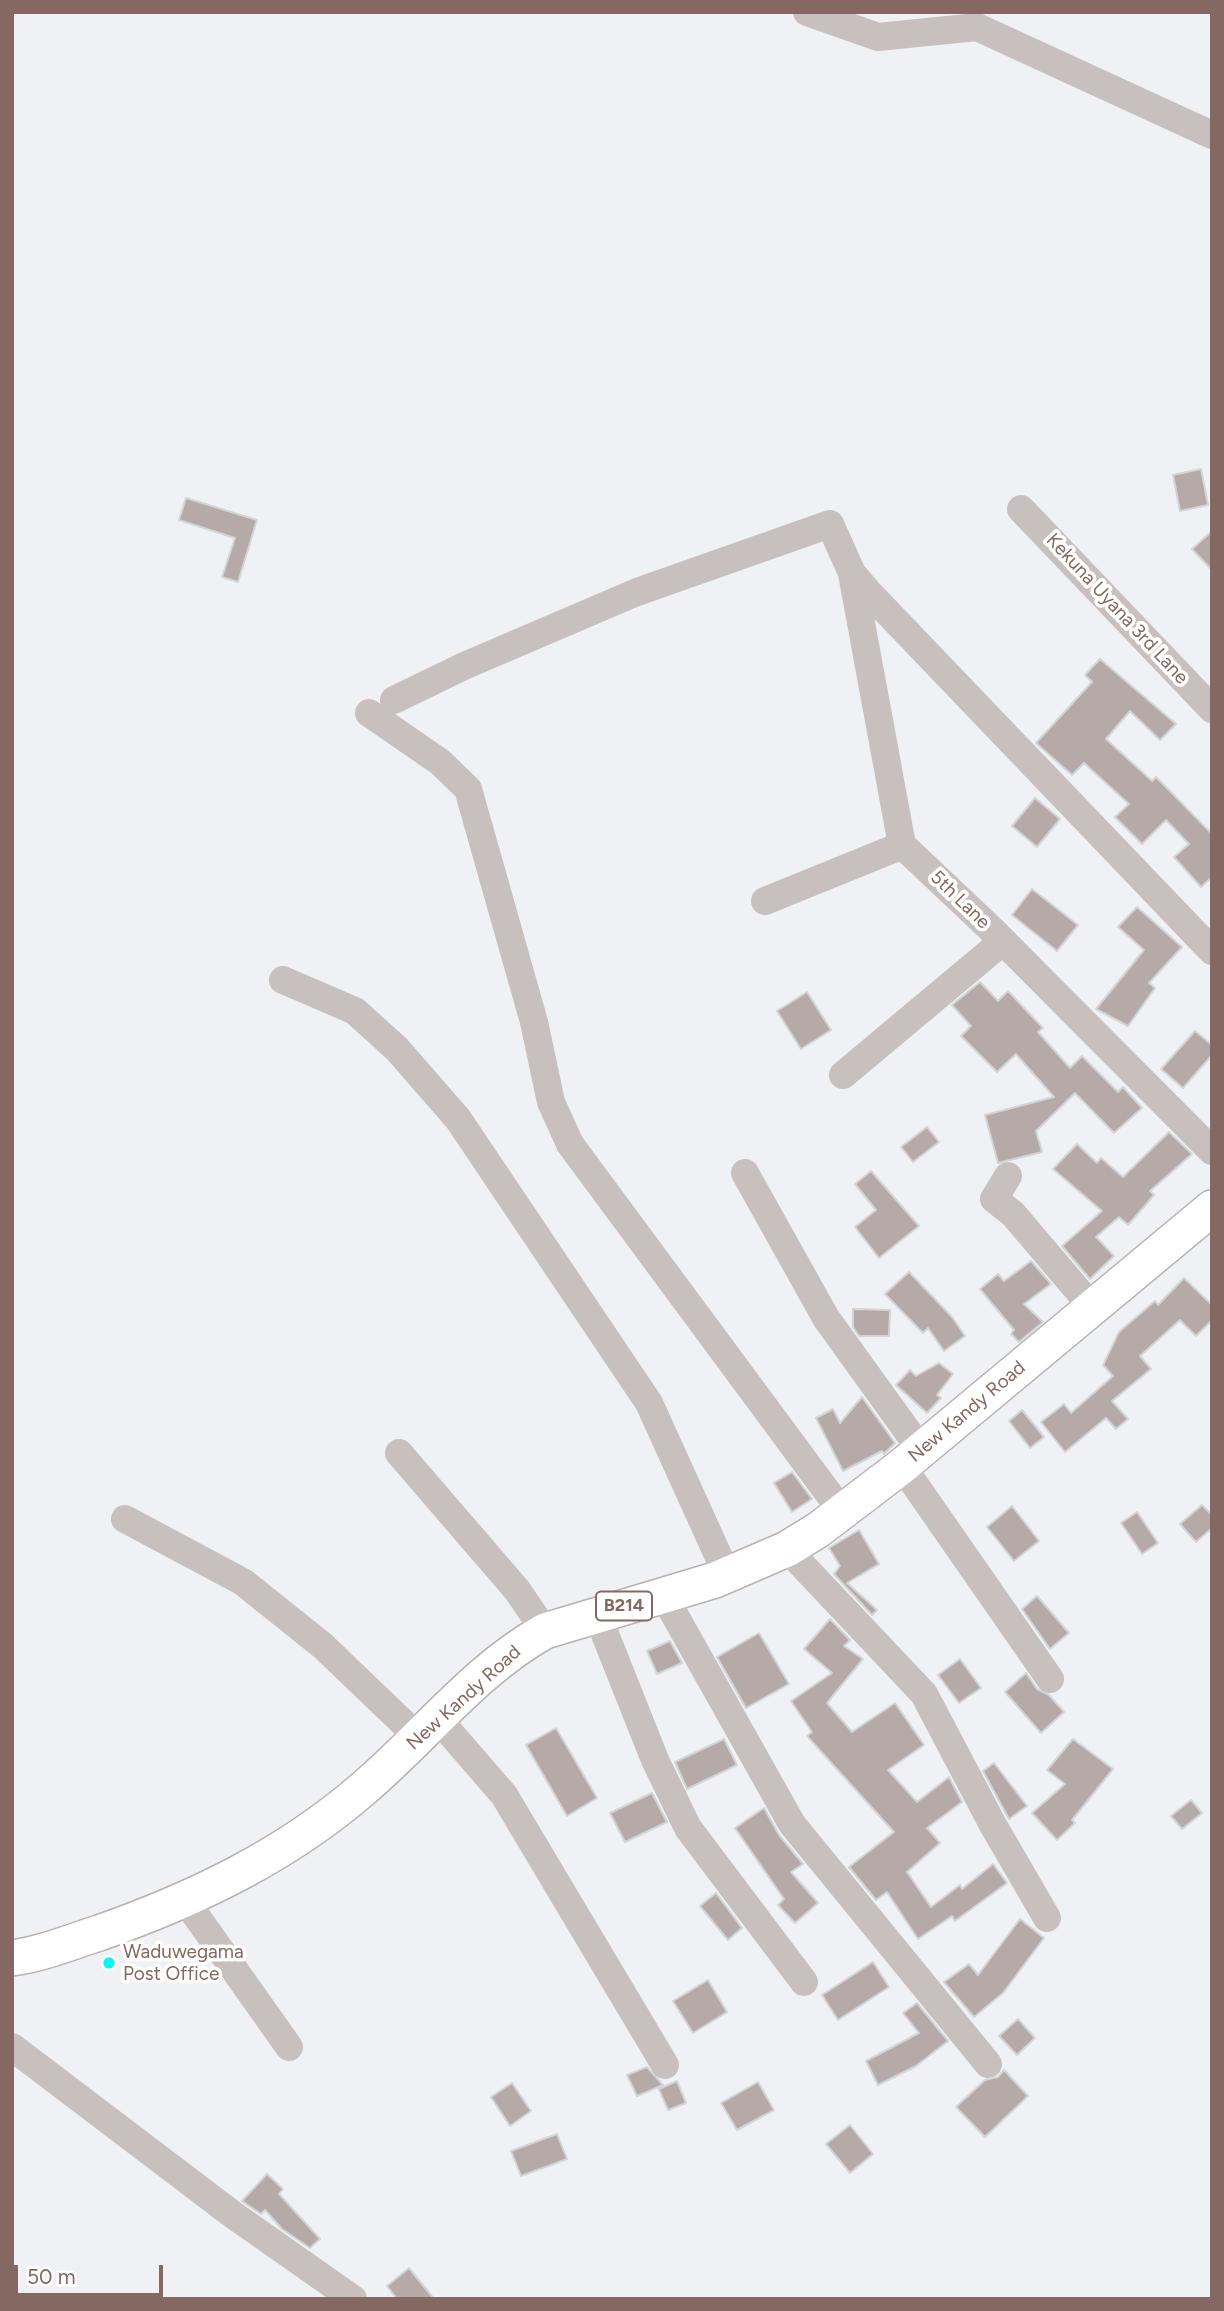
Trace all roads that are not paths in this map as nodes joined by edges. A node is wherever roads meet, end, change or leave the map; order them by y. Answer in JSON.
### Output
{"nodes":[{"id":1,"x":807,"y":12,"type":"edge"},
{"id":2,"x":1212,"y":135,"type":"edge"},
{"id":3,"x":1021,"y":509,"type":"dead end"},
{"id":4,"x":852,"y":573,"type":"junction"},
{"id":5,"x":394,"y":700,"type":"dead end"},
{"id":6,"x":1212,"y":709,"type":"edge"},
{"id":7,"x":369,"y":713,"type":"dead end"},
{"id":8,"x":903,"y":845,"type":"junction"},
{"id":9,"x":765,"y":901,"type":"dead end"},
{"id":10,"x":1002,"y":942,"type":"junction"},
{"id":11,"x":1212,"y":951,"type":"edge"},
{"id":12,"x":283,"y":979,"type":"dead end"},
{"id":13,"x":843,"y":1075,"type":"dead end"},
{"id":14,"x":1212,"y":1152,"type":"edge"},
{"id":15,"x":744,"y":1173,"type":"dead end"},
{"id":16,"x":1007,"y":1176,"type":"dead end"},
{"id":17,"x":1212,"y":1208,"type":"edge"},
{"id":18,"x":1093,"y":1308,"type":"junction"},
{"id":19,"x":399,"y":1453,"type":"dead end"},
{"id":20,"x":911,"y":1458,"type":"junction"},
{"id":21,"x":843,"y":1513,"type":"junction"},
{"id":22,"x":125,"y":1519,"type":"dead end"},
{"id":23,"x":787,"y":1549,"type":"junction"},
{"id":24,"x":727,"y":1575,"type":"junction"},
{"id":25,"x":664,"y":1596,"type":"junction"},
{"id":26,"x":597,"y":1614,"type":"junction"},
{"id":27,"x":545,"y":1631,"type":"junction"},
{"id":28,"x":1050,"y":1679,"type":"dead end"},
{"id":29,"x":429,"y":1729,"type":"junction"},
{"id":30,"x":185,"y":1900,"type":"junction"},
{"id":31,"x":1047,"y":1918,"type":"dead end"},
{"id":32,"x":12,"y":1958,"type":"edge"},
{"id":33,"x":804,"y":1982,"type":"dead end"},
{"id":34,"x":12,"y":2047,"type":"edge"},
{"id":35,"x":289,"y":2047,"type":"dead end"},
{"id":36,"x":988,"y":2064,"type":"dead end"},
{"id":37,"x":665,"y":2065,"type":"dead end"},
{"id":38,"x":353,"y":2299,"type":"edge"}],
"edges":[{"from":1,"to":2,"type":"street"},
{"from":3,"to":6,"type":"street","name":"Kekuna Uyana 3rd Lane"},
{"from":4,"to":5,"type":"street"},
{"from":4,"to":8,"type":"street"},
{"from":4,"to":11,"type":"street"},
{"from":7,"to":21,"type":"street"},
{"from":8,"to":9,"type":"street"},
{"from":8,"to":10,"type":"street","name":"5th Lane"},
{"from":10,"to":13,"type":"street"},
{"from":10,"to":14,"type":"street","name":"5th Lane"},
{"from":12,"to":24,"type":"street"},
{"from":15,"to":20,"type":"street"},
{"from":16,"to":18,"type":"street"},
{"from":17,"to":18,"type":"main road","name":"New Kandy Road","number":"B214"},
{"from":18,"to":20,"type":"main road","name":"New Kandy Road","number":"B214"},
{"from":19,"to":27,"type":"street"},
{"from":20,"to":21,"type":"main road","name":"New Kandy Road","number":"B214"},
{"from":20,"to":28,"type":"street"},
{"from":21,"to":23,"type":"main road","name":"New Kandy Road","number":"B214"},
{"from":22,"to":29,"type":"street"},
{"from":23,"to":24,"type":"main road","name":"New Kandy Road","number":"B214"},
{"from":23,"to":31,"type":"street"},
{"from":24,"to":25,"type":"main road","name":"New Kandy Road","number":"B214"},
{"from":25,"to":26,"type":"main road","name":"New Kandy Road","number":"B214"},
{"from":25,"to":36,"type":"street"},
{"from":26,"to":27,"type":"main road","name":"New Kandy Road","number":"B214"},
{"from":26,"to":33,"type":"street"},
{"from":27,"to":29,"type":"main road","name":"New Kandy Road","number":"B214"},
{"from":29,"to":30,"type":"main road","name":"New Kandy Road","number":"B214"},
{"from":29,"to":37,"type":"street"},
{"from":30,"to":32,"type":"main road","name":"New Kandy Road","number":"B214"},
{"from":30,"to":35,"type":"street"},
{"from":34,"to":38,"type":"street"}]}
